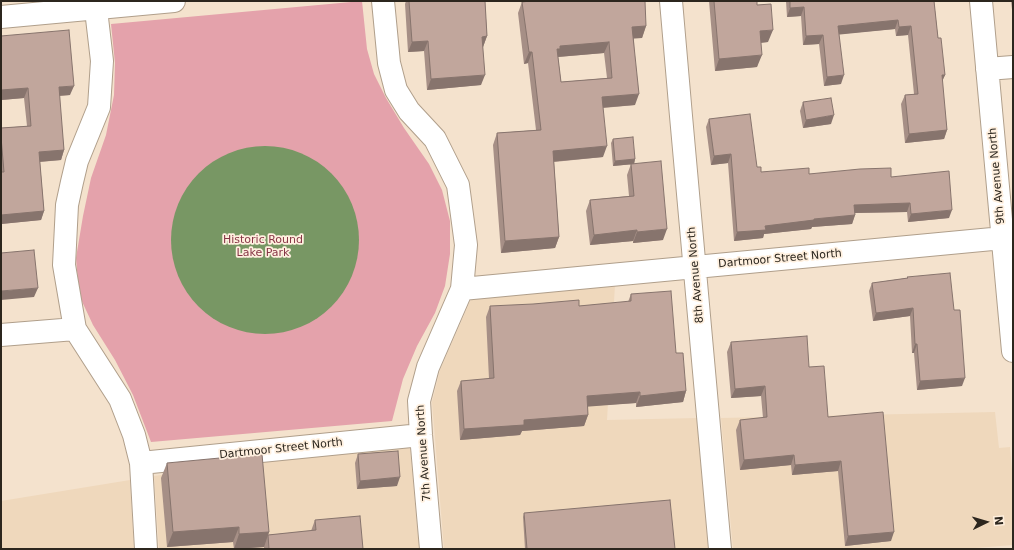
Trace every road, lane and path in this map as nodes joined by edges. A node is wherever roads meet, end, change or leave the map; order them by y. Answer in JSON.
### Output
{"nodes":[{"id":1,"x":174,"y":1,"type":"edge"},
{"id":2,"x":383,"y":1,"type":"edge"},
{"id":3,"x":671,"y":1,"type":"edge"},
{"id":4,"x":980,"y":1,"type":"edge"},
{"id":5,"x":95,"y":5,"type":"edge"},
{"id":6,"x":1,"y":17,"type":"edge"},
{"id":7,"x":1013,"y":67,"type":"edge"},
{"id":8,"x":987,"y":69,"type":"junction"},
{"id":9,"x":1003,"y":238,"type":"junction"},
{"id":10,"x":695,"y":267,"type":"junction"},
{"id":11,"x":462,"y":288,"type":"junction"},
{"id":12,"x":75,"y":330,"type":"junction"},
{"id":13,"x":1,"y":335,"type":"edge"},
{"id":14,"x":1013,"y":351,"type":"edge"},
{"id":15,"x":421,"y":435,"type":"junction"},
{"id":16,"x":141,"y":463,"type":"junction"},
{"id":17,"x":146,"y":549,"type":"edge"},
{"id":18,"x":431,"y":549,"type":"edge"},
{"id":19,"x":720,"y":549,"type":"edge"}],
"edges":[{"from":1,"to":5,"type":"street"},
{"from":2,"to":11,"type":"street","name":"7th Avenue North"},
{"from":3,"to":10,"type":"street","name":"8th Avenue North"},
{"from":4,"to":8,"type":"street","name":"9th Avenue North"},
{"from":5,"to":6,"type":"street"},
{"from":5,"to":12,"type":"street"},
{"from":7,"to":8,"type":"street"},
{"from":8,"to":9,"type":"street","name":"9th Avenue North"},
{"from":9,"to":10,"type":"street","name":"Dartmoor Street North"},
{"from":9,"to":14,"type":"street","name":"9th Avenue North"},
{"from":10,"to":11,"type":"street","name":"Dartmoor Street North"},
{"from":10,"to":19,"type":"street","name":"8th Avenue North"},
{"from":11,"to":15,"type":"street","name":"7th Avenue North"},
{"from":12,"to":13,"type":"street"},
{"from":12,"to":16,"type":"street"},
{"from":15,"to":16,"type":"street","name":"Dartmoor Street North"},
{"from":15,"to":18,"type":"street","name":"7th Avenue North"},
{"from":16,"to":17,"type":"street"}]}
